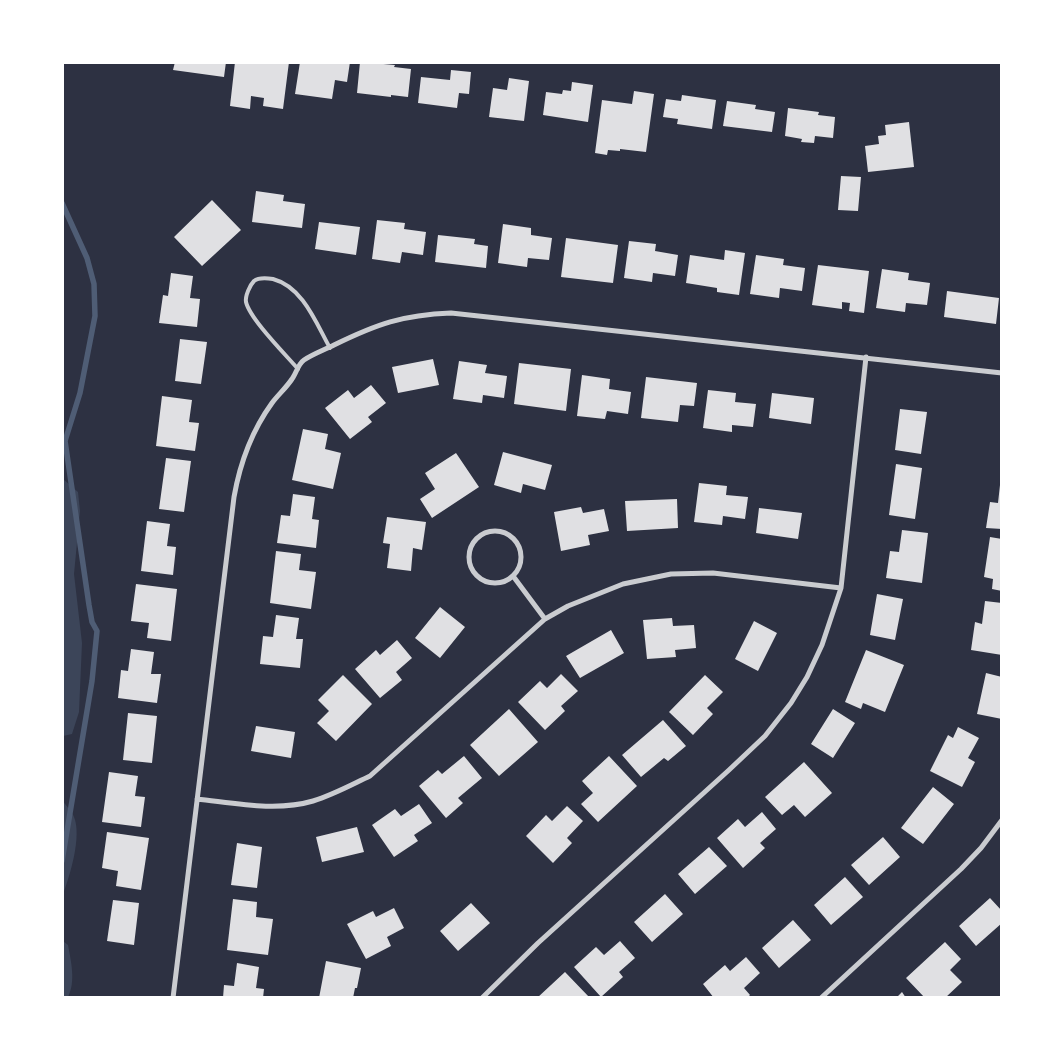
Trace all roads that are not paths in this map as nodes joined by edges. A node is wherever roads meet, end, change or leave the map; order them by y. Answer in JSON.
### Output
{"nodes":[{"id":1,"x":330,"y":348,"type":"junction"},
{"id":2,"x":866,"y":358,"type":"junction"},
{"id":3,"x":298,"y":369,"type":"junction"},
{"id":4,"x":1002,"y":373,"type":"edge"},
{"id":5,"x":513,"y":576,"type":"junction"},
{"id":6,"x":841,"y":588,"type":"junction"},
{"id":7,"x":546,"y":619,"type":"junction"},
{"id":8,"x":197,"y":799,"type":"junction"},
{"id":9,"x":1002,"y":820,"type":"edge"},
{"id":10,"x":173,"y":998,"type":"edge"},
{"id":11,"x":482,"y":998,"type":"edge"},
{"id":12,"x":821,"y":998,"type":"edge"}],
"edges":[{"from":1,"to":2,"type":"street"},
{"from":1,"to":3,"type":"street"},
{"from":1,"to":3,"type":"lane"},
{"from":2,"to":4,"type":"street"},
{"from":2,"to":6,"type":"street"},
{"from":3,"to":8,"type":"street"},
{"from":5,"to":5,"type":"street"},
{"from":5,"to":7,"type":"street"},
{"from":6,"to":7,"type":"street"},
{"from":6,"to":11,"type":"street"},
{"from":7,"to":8,"type":"street"},
{"from":8,"to":10,"type":"street"},
{"from":9,"to":12,"type":"street"}]}
